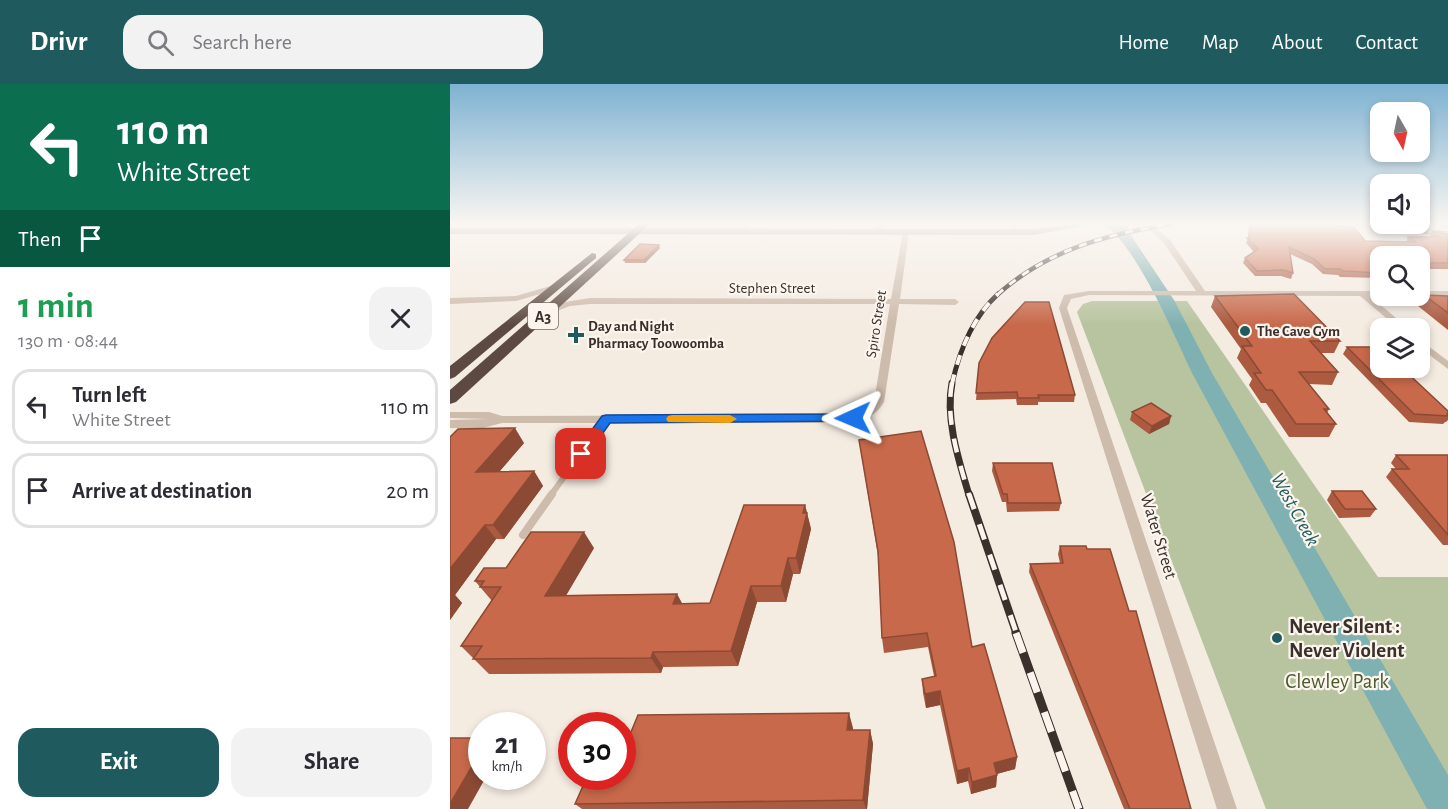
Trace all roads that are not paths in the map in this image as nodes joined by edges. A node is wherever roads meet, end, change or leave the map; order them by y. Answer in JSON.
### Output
{"nodes":[{"id":1,"x":593,"y":258,"type":"edge"},
{"id":2,"x":603,"y":258,"type":"edge"},
{"id":3,"x":902,"y":258,"type":"edge"},
{"id":4,"x":1178,"y":258,"type":"edge"},
{"id":5,"x":554,"y":287,"type":"junction"},
{"id":6,"x":570,"y":291,"type":"junction"},
{"id":7,"x":1202,"y":293,"type":"junction"},
{"id":8,"x":1362,"y":294,"type":"junction"},
{"id":9,"x":1370,"y":294,"type":"edge"},
{"id":10,"x":1430,"y":294,"type":"edge"},
{"id":11,"x":1448,"y":294,"type":"edge"},
{"id":12,"x":450,"y":301,"type":"edge"},
{"id":13,"x":504,"y":301,"type":"junction"},
{"id":14,"x":590,"y":301,"type":"junction"},
{"id":15,"x":894,"y":302,"type":"junction"},
{"id":16,"x":955,"y":302,"type":"dead end"},
{"id":17,"x":549,"y":311,"type":"junction"},
{"id":18,"x":521,"y":315,"type":"junction"},
{"id":19,"x":1391,"y":318,"type":"edge"},
{"id":20,"x":1430,"y":351,"type":"edge"},
{"id":21,"x":1448,"y":366,"type":"edge"},
{"id":22,"x":450,"y":374,"type":"edge"},
{"id":23,"x":450,"y":399,"type":"edge"},
{"id":24,"x":450,"y":415,"type":"edge"},
{"id":25,"x":502,"y":419,"type":"junction"},
{"id":26,"x":606,"y":419,"type":"junction"},
{"id":27,"x":450,"y":424,"type":"edge"},
{"id":28,"x":523,"y":535,"type":"dead end"},
{"id":29,"x":1227,"y":809,"type":"edge"}],
"edges":[{"from":1,"to":5,"type":"highway","number":"A3"},
{"from":2,"to":6,"type":"highway","number":"A3"},
{"from":3,"to":15,"type":"street","name":"Spiro Street"},
{"from":4,"to":7,"type":"street"},
{"from":5,"to":13,"type":"street"},
{"from":5,"to":18,"type":"highway","number":"A3"},
{"from":6,"to":14,"type":"street","name":"Stephen Street"},
{"from":6,"to":17,"type":"highway","number":"A3"},
{"from":7,"to":8,"type":"street"},
{"from":7,"to":29,"type":"street","name":"Water Street"},
{"from":8,"to":9,"type":"street"},
{"from":8,"to":19,"type":"street"},
{"from":10,"to":11,"type":"street"},
{"from":12,"to":13,"type":"street"},
{"from":13,"to":18,"type":"street"},
{"from":14,"to":15,"type":"street","name":"Stephen Street"},
{"from":14,"to":17,"type":"street","name":"Stephen Street"},
{"from":15,"to":16,"type":"street","name":"Stephen Street"},
{"from":15,"to":26,"type":"street","name":"Spiro Street"},
{"from":17,"to":23,"type":"highway","number":"A3"},
{"from":18,"to":22,"type":"highway","number":"A3"},
{"from":20,"to":21,"type":"street"},
{"from":24,"to":25,"type":"street"},
{"from":25,"to":26,"type":"street"},
{"from":25,"to":27,"type":"street"},
{"from":26,"to":28,"type":"lane"}]}
